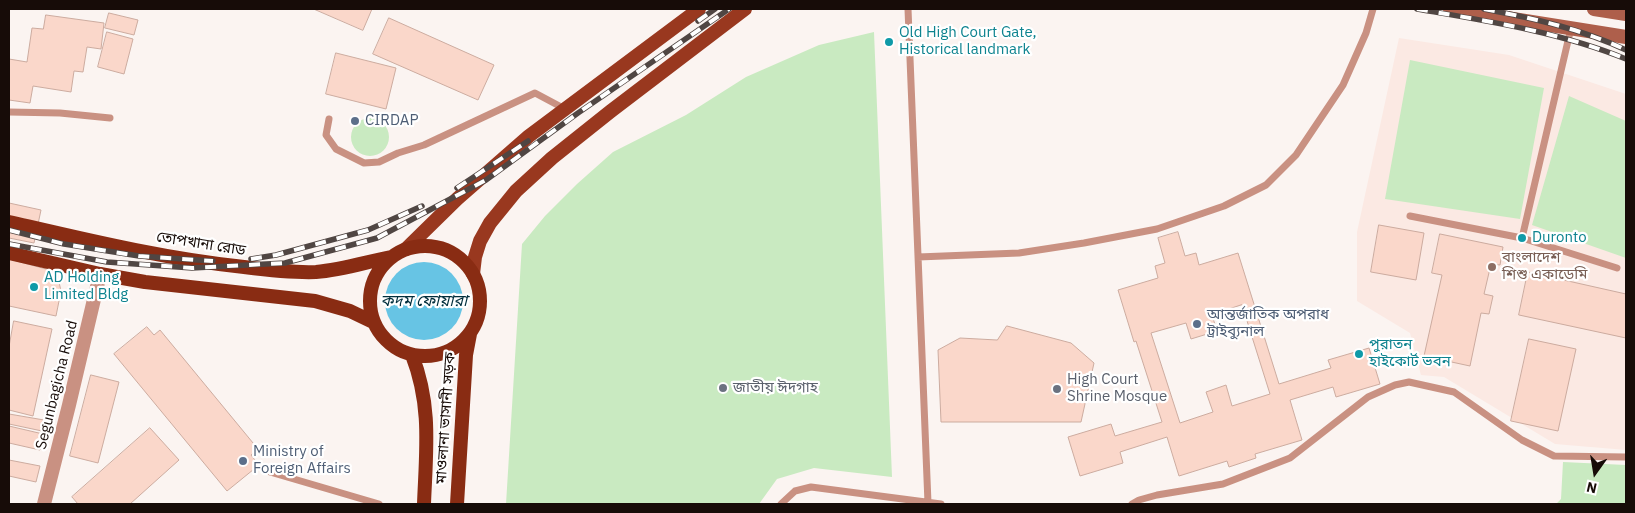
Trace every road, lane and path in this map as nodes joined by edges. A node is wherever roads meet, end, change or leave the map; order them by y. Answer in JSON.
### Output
{"nodes":[{"id":1,"x":699,"y":9,"type":"edge"},
{"id":2,"x":745,"y":9,"type":"edge"},
{"id":3,"x":908,"y":9,"type":"edge"},
{"id":4,"x":1374,"y":9,"type":"edge"},
{"id":5,"x":1450,"y":9,"type":"edge"},
{"id":6,"x":1594,"y":9,"type":"edge"},
{"id":7,"x":1626,"y":14,"type":"edge"},
{"id":8,"x":1571,"y":28,"type":"junction"},
{"id":9,"x":1626,"y":37,"type":"edge"},
{"id":10,"x":565,"y":109,"type":"junction"},
{"id":11,"x":9,"y":112,"type":"edge"},
{"id":12,"x":110,"y":118,"type":"dead end"},
{"id":13,"x":329,"y":119,"type":"dead end"},
{"id":14,"x":1410,"y":216,"type":"dead end"},
{"id":15,"x":9,"y":222,"type":"edge"},
{"id":16,"x":1522,"y":238,"type":"junction"},
{"id":17,"x":406,"y":249,"type":"junction"},
{"id":18,"x":9,"y":252,"type":"edge"},
{"id":19,"x":391,"y":257,"type":"junction"},
{"id":20,"x":918,"y":257,"type":"junction"},
{"id":21,"x":1616,"y":268,"type":"dead end"},
{"id":22,"x":100,"y":274,"type":"junction"},
{"id":23,"x":473,"y":274,"type":"junction"},
{"id":24,"x":373,"y":322,"type":"junction"},
{"id":25,"x":470,"y":334,"type":"junction"},
{"id":26,"x":412,"y":355,"type":"junction"},
{"id":27,"x":1626,"y":458,"type":"edge"},
{"id":28,"x":270,"y":472,"type":"dead end"},
{"id":29,"x":928,"y":503,"type":"junction"},
{"id":30,"x":44,"y":504,"type":"edge"},
{"id":31,"x":379,"y":504,"type":"edge"},
{"id":32,"x":424,"y":504,"type":"edge"},
{"id":33,"x":457,"y":504,"type":"edge"},
{"id":34,"x":781,"y":504,"type":"edge"},
{"id":35,"x":941,"y":504,"type":"edge"},
{"id":36,"x":1132,"y":504,"type":"edge"}],
"edges":[{"from":1,"to":10,"type":"main road"},
{"from":2,"to":23,"type":"main road"},
{"from":3,"to":20,"type":"lane"},
{"from":4,"to":20,"type":"lane"},
{"from":5,"to":8,"type":"main road"},
{"from":6,"to":7,"type":"main road"},
{"from":8,"to":9,"type":"main road"},
{"from":8,"to":16,"type":"lane"},
{"from":10,"to":13,"type":"lane"},
{"from":10,"to":17,"type":"main road"},
{"from":11,"to":12,"type":"lane"},
{"from":14,"to":16,"type":"lane"},
{"from":15,"to":19,"type":"highway","name":"তোপখানা রোড"},
{"from":16,"to":21,"type":"lane"},
{"from":17,"to":19,"type":"highway"},
{"from":17,"to":23,"type":"highway"},
{"from":18,"to":22,"type":"highway"},
{"from":19,"to":24,"type":"highway"},
{"from":20,"to":29,"type":"lane"},
{"from":22,"to":24,"type":"highway"},
{"from":22,"to":30,"type":"street","name":"Segunbagicha Road"},
{"from":23,"to":25,"type":"highway"},
{"from":24,"to":26,"type":"highway"},
{"from":25,"to":26,"type":"highway"},
{"from":25,"to":33,"type":"highway","name":"মাওলানা ভাসানী সড়ক"},
{"from":26,"to":32,"type":"highway","name":"মাওলানা ভাসানী সড়ক"},
{"from":27,"to":36,"type":"lane"},
{"from":28,"to":31,"type":"lane"},
{"from":29,"to":34,"type":"lane"},
{"from":29,"to":35,"type":"lane"}]}
